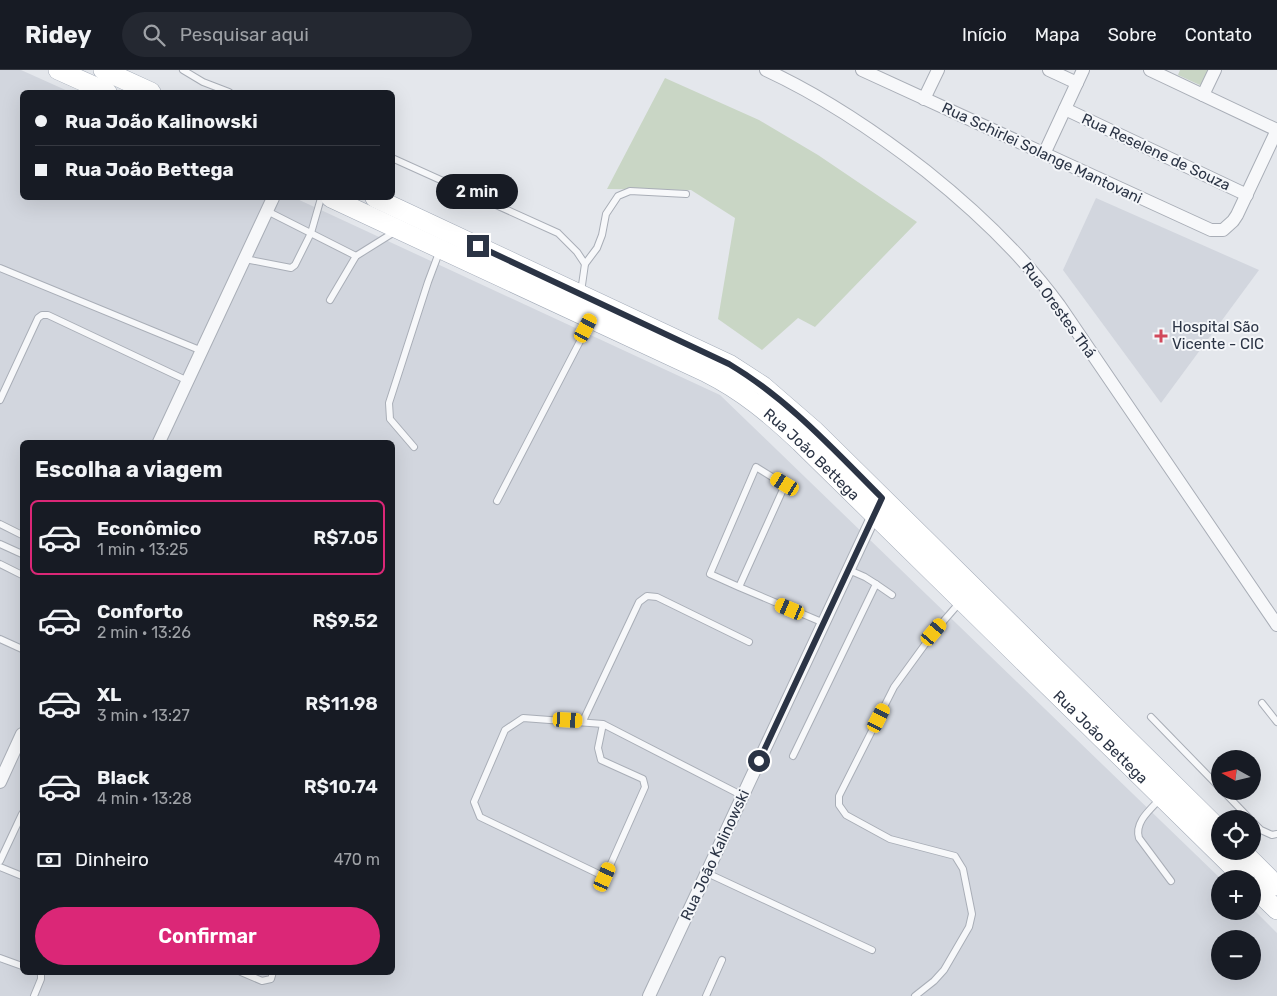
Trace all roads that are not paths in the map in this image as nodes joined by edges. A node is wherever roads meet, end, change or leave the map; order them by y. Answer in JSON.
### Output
{"nodes":[{"id":1,"x":58,"y":70,"type":"edge"},
{"id":2,"x":103,"y":70,"type":"edge"},
{"id":3,"x":184,"y":70,"type":"edge"},
{"id":4,"x":766,"y":70,"type":"edge"},
{"id":5,"x":862,"y":70,"type":"edge"},
{"id":6,"x":938,"y":70,"type":"edge"},
{"id":7,"x":1049,"y":70,"type":"edge"},
{"id":8,"x":1083,"y":70,"type":"edge"},
{"id":9,"x":1150,"y":70,"type":"edge"},
{"id":10,"x":1215,"y":70,"type":"edge"},
{"id":11,"x":1077,"y":83,"type":"junction"},
{"id":12,"x":103,"y":90,"type":"edge"},
{"id":13,"x":147,"y":90,"type":"edge"},
{"id":14,"x":224,"y":90,"type":"edge"},
{"id":15,"x":1203,"y":95,"type":"junction"},
{"id":16,"x":924,"y":99,"type":"junction"},
{"id":17,"x":1065,"y":109,"type":"junction"},
{"id":18,"x":1277,"y":130,"type":"edge"},
{"id":19,"x":1044,"y":154,"type":"junction"},
{"id":20,"x":395,"y":159,"type":"edge"},
{"id":21,"x":686,"y":194,"type":"dead end"},
{"id":22,"x":1247,"y":194,"type":"junction"},
{"id":23,"x":273,"y":200,"type":"edge"},
{"id":24,"x":320,"y":200,"type":"edge"},
{"id":25,"x":336,"y":200,"type":"edge"},
{"id":26,"x":379,"y":200,"type":"edge"},
{"id":27,"x":267,"y":211,"type":"junction"},
{"id":28,"x":399,"y":229,"type":"junction"},
{"id":29,"x":312,"y":233,"type":"junction"},
{"id":30,"x":441,"y":248,"type":"junction"},
{"id":31,"x":356,"y":256,"type":"junction"},
{"id":32,"x":245,"y":259,"type":"junction"},
{"id":33,"x":585,"y":264,"type":"junction"},
{"id":34,"x":0,"y":268,"type":"edge"},
{"id":35,"x":580,"y":294,"type":"junction"},
{"id":36,"x":330,"y":300,"type":"dead end"},
{"id":37,"x":591,"y":319,"type":"junction"},
{"id":38,"x":202,"y":351,"type":"junction"},
{"id":39,"x":188,"y":381,"type":"junction"},
{"id":40,"x":0,"y":400,"type":"edge"},
{"id":41,"x":160,"y":440,"type":"edge"},
{"id":42,"x":414,"y":447,"type":"dead end"},
{"id":43,"x":882,"y":498,"type":"junction"},
{"id":44,"x":497,"y":501,"type":"dead end"},
{"id":45,"x":874,"y":515,"type":"junction"},
{"id":46,"x":0,"y":524,"type":"edge"},
{"id":47,"x":20,"y":534,"type":"edge"},
{"id":48,"x":0,"y":544,"type":"edge"},
{"id":49,"x":20,"y":553,"type":"edge"},
{"id":50,"x":0,"y":564,"type":"edge"},
{"id":51,"x":848,"y":570,"type":"junction"},
{"id":52,"x":20,"y":573,"type":"edge"},
{"id":53,"x":876,"y":584,"type":"junction"},
{"id":54,"x":739,"y":587,"type":"junction"},
{"id":55,"x":892,"y":595,"type":"dead end"},
{"id":56,"x":962,"y":600,"type":"junction"},
{"id":57,"x":824,"y":623,"type":"junction"},
{"id":58,"x":1277,"y":625,"type":"edge"},
{"id":59,"x":0,"y":638,"type":"edge"},
{"id":60,"x":749,"y":642,"type":"dead end"},
{"id":61,"x":20,"y":647,"type":"edge"},
{"id":62,"x":1262,"y":703,"type":"dead end"},
{"id":63,"x":1151,"y":717,"type":"dead end"},
{"id":64,"x":584,"y":721,"type":"junction"},
{"id":65,"x":1277,"y":722,"type":"edge"},
{"id":66,"x":603,"y":724,"type":"junction"},
{"id":67,"x":20,"y":738,"type":"edge"},
{"id":68,"x":793,"y":756,"type":"dead end"},
{"id":69,"x":1211,"y":779,"type":"edge"},
{"id":70,"x":0,"y":782,"type":"edge"},
{"id":71,"x":743,"y":796,"type":"junction"},
{"id":72,"x":1162,"y":797,"type":"junction"},
{"id":73,"x":1232,"y":800,"type":"edge"},
{"id":74,"x":1241,"y":810,"type":"edge"},
{"id":75,"x":20,"y":818,"type":"edge"},
{"id":76,"x":1211,"y":821,"type":"edge"},
{"id":77,"x":1261,"y":830,"type":"edge"},
{"id":78,"x":1277,"y":834,"type":"edge"},
{"id":79,"x":1251,"y":860,"type":"edge"},
{"id":80,"x":0,"y":861,"type":"edge"},
{"id":81,"x":0,"y":866,"type":"edge"},
{"id":82,"x":1236,"y":870,"type":"edge"},
{"id":83,"x":707,"y":873,"type":"junction"},
{"id":84,"x":20,"y":875,"type":"edge"},
{"id":85,"x":1171,"y":881,"type":"dead end"},
{"id":86,"x":1277,"y":886,"type":"edge"},
{"id":87,"x":1261,"y":895,"type":"edge"},
{"id":88,"x":1277,"y":910,"type":"edge"},
{"id":89,"x":872,"y":950,"type":"dead end"},
{"id":90,"x":0,"y":958,"type":"edge"},
{"id":91,"x":722,"y":960,"type":"dead end"},
{"id":92,"x":20,"y":965,"type":"edge"},
{"id":93,"x":41,"y":975,"type":"edge"},
{"id":94,"x":248,"y":975,"type":"edge"},
{"id":95,"x":272,"y":975,"type":"edge"},
{"id":96,"x":34,"y":996,"type":"edge"},
{"id":97,"x":649,"y":996,"type":"edge"},
{"id":98,"x":706,"y":996,"type":"edge"},
{"id":99,"x":915,"y":996,"type":"edge"}],
"edges":[{"from":1,"to":12,"type":"main road"},
{"from":2,"to":13,"type":"main road"},
{"from":3,"to":14,"type":"lane"},
{"from":4,"to":58,"type":"street","name":"Rua Orestes Thá"},
{"from":5,"to":16,"type":"street","name":"Rua Schirlei Solange Mantovani"},
{"from":6,"to":16,"type":"street"},
{"from":7,"to":11,"type":"street"},
{"from":8,"to":11,"type":"street"},
{"from":9,"to":15,"type":"street"},
{"from":10,"to":15,"type":"street"},
{"from":11,"to":17,"type":"street"},
{"from":15,"to":18,"type":"street"},
{"from":16,"to":19,"type":"street","name":"Rua Schirlei Solange Mantovani"},
{"from":17,"to":19,"type":"street"},
{"from":17,"to":22,"type":"street","name":"Rua Reselene de Souza"},
{"from":18,"to":22,"type":"street"},
{"from":19,"to":22,"type":"street","name":"Rua Schirlei Solange Mantovani"},
{"from":20,"to":33,"type":"lane"},
{"from":21,"to":33,"type":"lane"},
{"from":23,"to":27,"type":"street"},
{"from":24,"to":29,"type":"lane"},
{"from":25,"to":28,"type":"main road","name":"Rua João Bettega"},
{"from":26,"to":35,"type":"main road","name":"Rua João Bettega"},
{"from":27,"to":29,"type":"lane"},
{"from":27,"to":32,"type":"street"},
{"from":28,"to":30,"type":"main road","name":"Rua João Bettega"},
{"from":28,"to":31,"type":"lane"},
{"from":29,"to":31,"type":"lane"},
{"from":29,"to":32,"type":"lane"},
{"from":30,"to":37,"type":"main road","name":"Rua João Bettega"},
{"from":30,"to":42,"type":"lane"},
{"from":31,"to":36,"type":"lane"},
{"from":32,"to":38,"type":"street"},
{"from":33,"to":35,"type":"lane"},
{"from":34,"to":38,"type":"lane"},
{"from":35,"to":43,"type":"main road","name":"Rua João Bettega"},
{"from":37,"to":44,"type":"lane"},
{"from":37,"to":45,"type":"main road","name":"Rua João Bettega"},
{"from":38,"to":39,"type":"street"},
{"from":39,"to":40,"type":"lane"},
{"from":39,"to":41,"type":"street"},
{"from":43,"to":45,"type":"street","name":"Rua João Kalinowski"},
{"from":43,"to":76,"type":"main road","name":"Rua João Bettega"},
{"from":45,"to":51,"type":"street","name":"Rua João Kalinowski"},
{"from":45,"to":56,"type":"main road","name":"Rua João Bettega"},
{"from":46,"to":47,"type":"lane"},
{"from":48,"to":49,"type":"lane"},
{"from":50,"to":52,"type":"lane"},
{"from":51,"to":53,"type":"lane"},
{"from":51,"to":57,"type":"street","name":"Rua João Kalinowski"},
{"from":53,"to":55,"type":"lane"},
{"from":53,"to":68,"type":"lane"},
{"from":54,"to":54,"type":"lane"},
{"from":54,"to":57,"type":"lane"},
{"from":56,"to":72,"type":"main road","name":"Rua João Bettega"},
{"from":56,"to":99,"type":"lane"},
{"from":57,"to":71,"type":"street","name":"Rua João Kalinowski"},
{"from":59,"to":61,"type":"lane"},
{"from":60,"to":64,"type":"lane"},
{"from":62,"to":65,"type":"lane"},
{"from":63,"to":69,"type":"lane"},
{"from":64,"to":66,"type":"lane"},
{"from":64,"to":66,"type":"lane"},
{"from":66,"to":71,"type":"lane"},
{"from":67,"to":70,"type":"street"},
{"from":71,"to":83,"type":"street","name":"Rua João Kalinowski"},
{"from":72,"to":82,"type":"main road","name":"Rua João Bettega"},
{"from":72,"to":85,"type":"lane"},
{"from":73,"to":74,"type":"lane"},
{"from":75,"to":80,"type":"lane"},
{"from":77,"to":78,"type":"lane"},
{"from":79,"to":86,"type":"main road"},
{"from":81,"to":84,"type":"lane"},
{"from":83,"to":89,"type":"lane"},
{"from":83,"to":97,"type":"street","name":"Rua João Kalinowski"},
{"from":87,"to":88,"type":"main road"},
{"from":90,"to":92,"type":"lane"},
{"from":91,"to":98,"type":"lane"},
{"from":93,"to":96,"type":"lane"},
{"from":94,"to":95,"type":"lane"}]}
